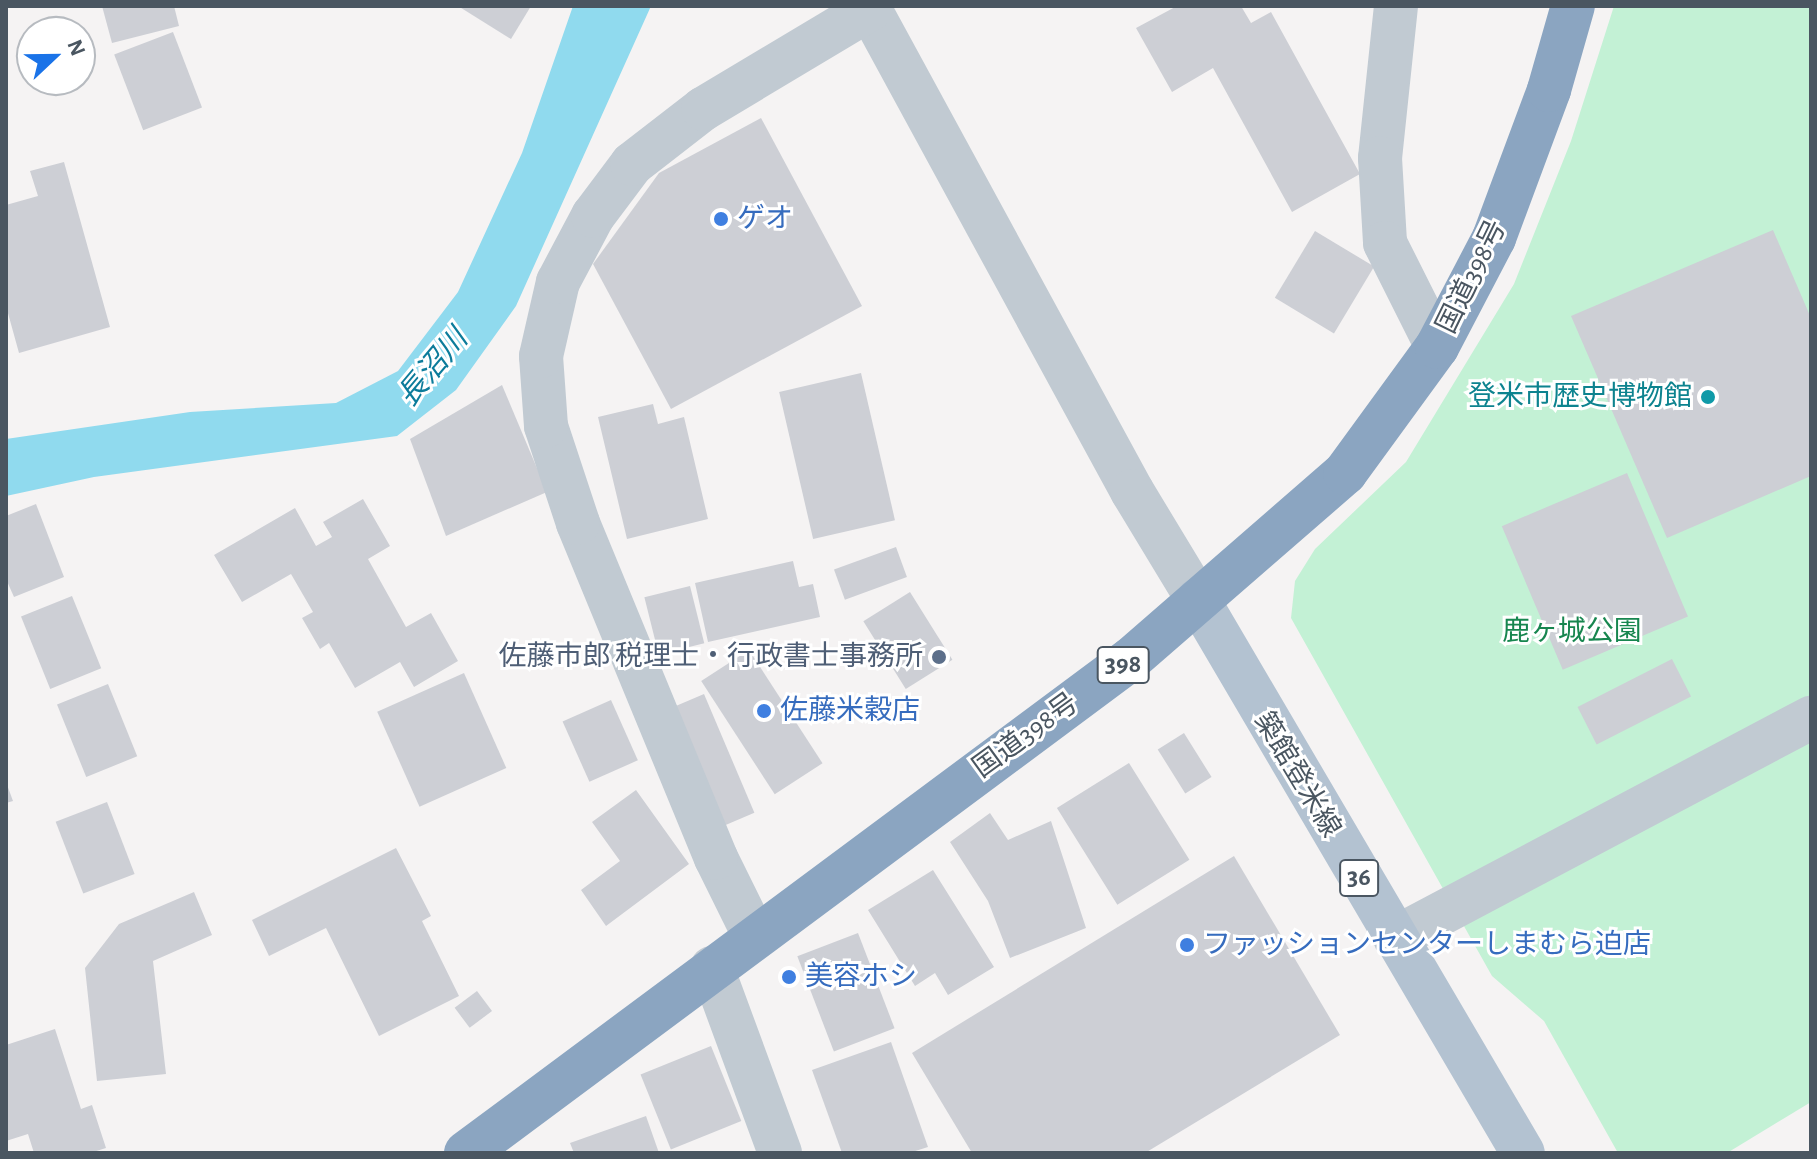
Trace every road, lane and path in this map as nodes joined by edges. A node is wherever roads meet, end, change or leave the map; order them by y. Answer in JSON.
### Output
{"nodes":[{"id":1,"x":1396,"y":6,"type":"edge"},
{"id":2,"x":1573,"y":6,"type":"edge"},
{"id":3,"x":869,"y":8,"type":"edge"},
{"id":4,"x":1437,"y":347,"type":"junction"},
{"id":5,"x":1198,"y":600,"type":"junction"},
{"id":6,"x":1811,"y":718,"type":"edge"},
{"id":7,"x":755,"y":937,"type":"junction"},
{"id":8,"x":1395,"y":938,"type":"junction"},
{"id":9,"x":712,"y":968,"type":"junction"},
{"id":10,"x":466,"y":1153,"type":"edge"},
{"id":11,"x":780,"y":1153,"type":"edge"},
{"id":12,"x":1523,"y":1153,"type":"edge"}],
"edges":[{"from":1,"to":4,"type":"street"},
{"from":2,"to":4,"type":"highway","name":"国道398号","number":"398"},
{"from":3,"to":5,"type":"street"},
{"from":3,"to":7,"type":"street"},
{"from":4,"to":5,"type":"highway","name":"国道398号","number":"398"},
{"from":5,"to":7,"type":"highway","name":"国道398号","number":"398"},
{"from":5,"to":8,"type":"main road","name":"築館登米線","number":"36"},
{"from":6,"to":8,"type":"street"},
{"from":7,"to":9,"type":"highway","name":"国道398号","number":"398"},
{"from":8,"to":12,"type":"main road","name":"築館登米線","number":"36"},
{"from":9,"to":10,"type":"highway","name":"国道398号","number":"398"},
{"from":9,"to":11,"type":"street"}]}
